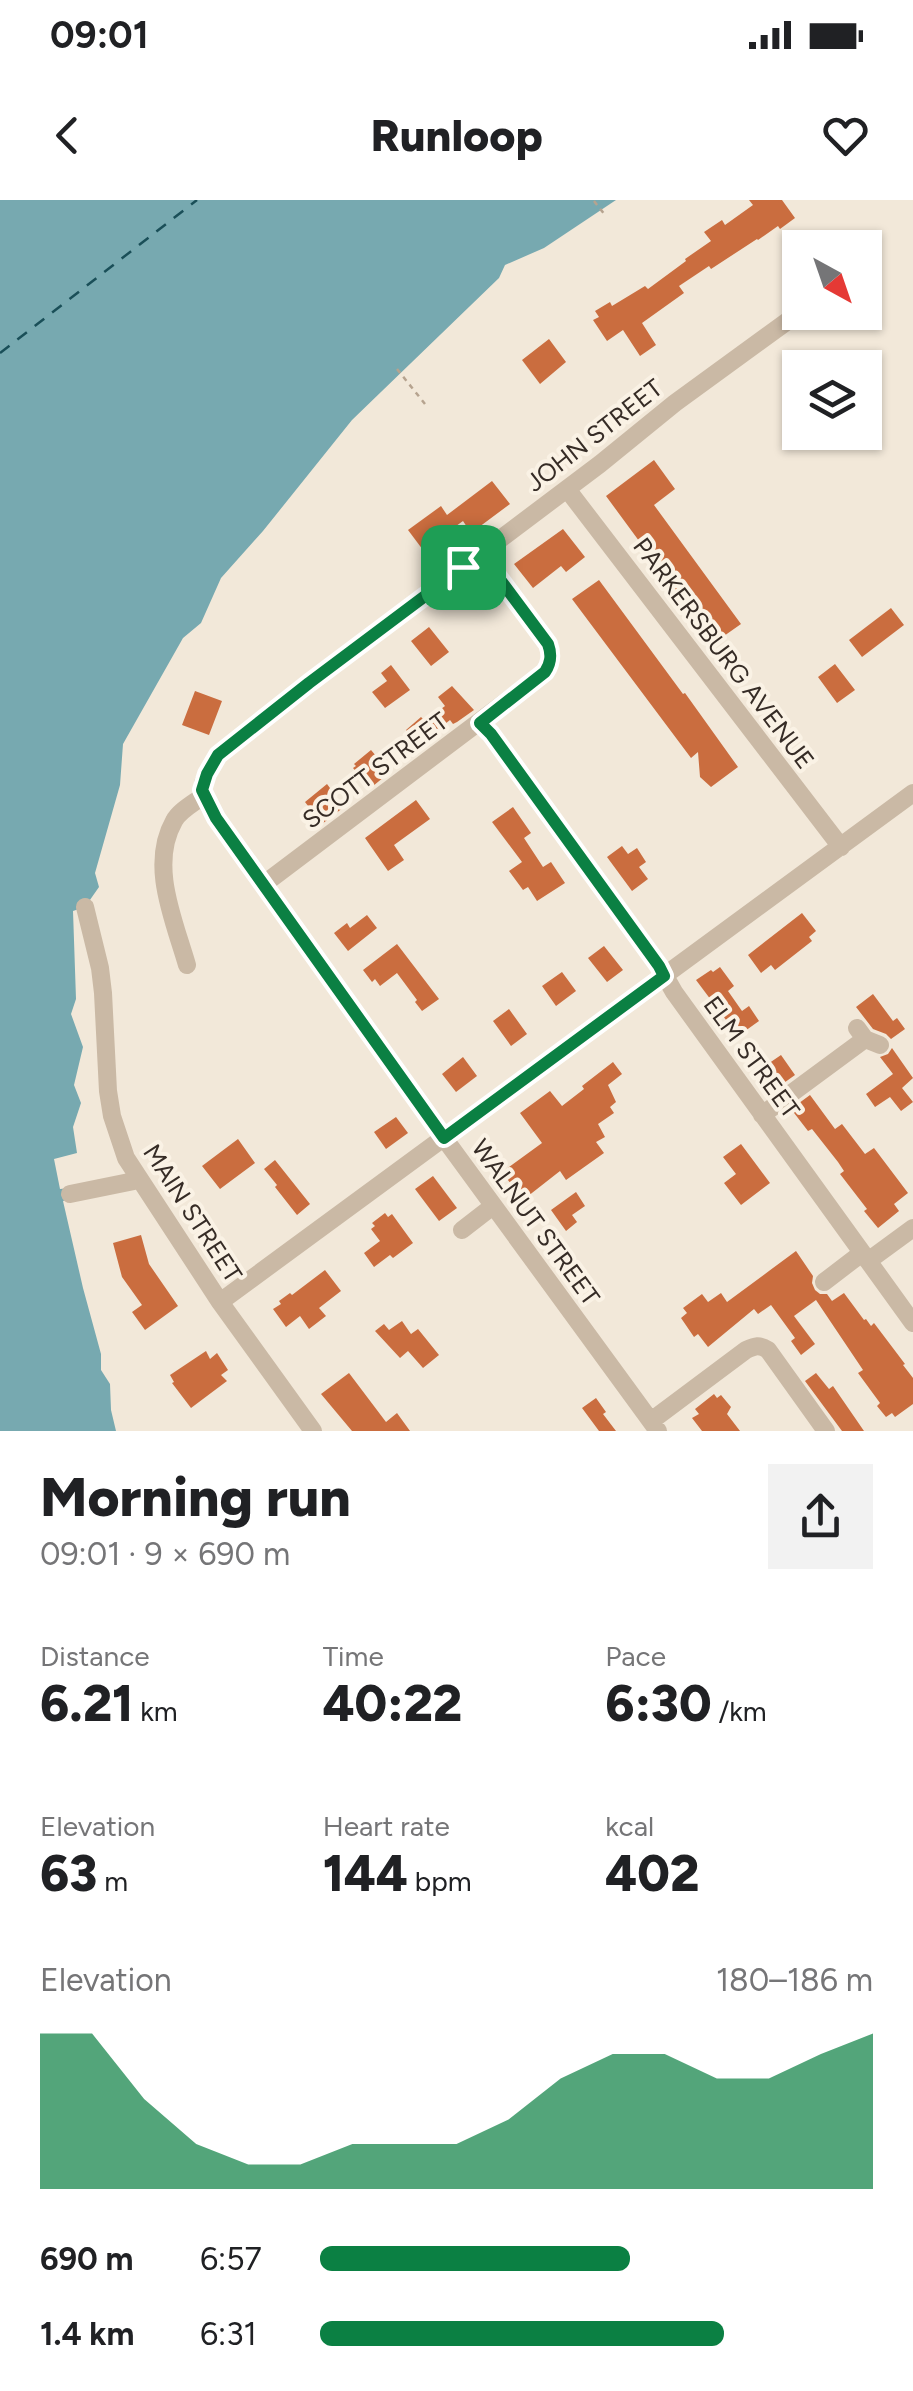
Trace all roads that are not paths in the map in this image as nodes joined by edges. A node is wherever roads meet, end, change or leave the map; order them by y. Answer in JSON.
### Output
{"nodes":[{"id":1,"x":782,"y":325,"type":"edge"},
{"id":2,"x":567,"y":489,"type":"junction"},
{"id":3,"x":481,"y":554,"type":"junction"},
{"id":4,"x":480,"y":723,"type":"junction"},
{"id":5,"x":913,"y":793,"type":"edge"},
{"id":6,"x":203,"y":796,"type":"junction"},
{"id":7,"x":841,"y":847,"type":"junction"},
{"id":8,"x":264,"y":884,"type":"junction"},
{"id":9,"x":85,"y":907,"type":"dead end"},
{"id":10,"x":186,"y":965,"type":"dead end"},
{"id":11,"x":664,"y":976,"type":"junction"},
{"id":12,"x":867,"y":1037,"type":"dead end"},
{"id":13,"x":762,"y":1115,"type":"junction"},
{"id":14,"x":444,"y":1138,"type":"junction"},
{"id":15,"x":139,"y":1180,"type":"junction"},
{"id":16,"x":70,"y":1194,"type":"dead end"},
{"id":17,"x":494,"y":1206,"type":"junction"},
{"id":18,"x":913,"y":1228,"type":"edge"},
{"id":19,"x":462,"y":1230,"type":"dead end"},
{"id":20,"x":865,"y":1257,"type":"junction"},
{"id":21,"x":824,"y":1282,"type":"dead end"},
{"id":22,"x":220,"y":1302,"type":"junction"},
{"id":23,"x":913,"y":1323,"type":"edge"},
{"id":24,"x":654,"y":1426,"type":"edge"},
{"id":25,"x":314,"y":1431,"type":"edge"},
{"id":26,"x":826,"y":1431,"type":"edge"}],
"edges":[{"from":1,"to":2,"type":"street","name":"JOHN STREET"},
{"from":2,"to":3,"type":"street","name":"JOHN STREET"},
{"from":2,"to":7,"type":"street","name":"PARKERSBURG AVENUE"},
{"from":3,"to":4,"type":"street","name":"SCOTT STREET"},
{"from":3,"to":6,"type":"street","name":"JOHN STREET"},
{"from":4,"to":8,"type":"street","name":"SCOTT STREET"},
{"from":4,"to":11,"type":"street","name":"ELM STREET"},
{"from":5,"to":7,"type":"street"},
{"from":6,"to":8,"type":"street","name":"WALNUT STREET"},
{"from":6,"to":10,"type":"street","name":"JOHN STREET"},
{"from":7,"to":11,"type":"street"},
{"from":8,"to":14,"type":"street","name":"WALNUT STREET"},
{"from":9,"to":15,"type":"street","name":"MAIN STREET"},
{"from":11,"to":13,"type":"street","name":"ELM STREET"},
{"from":11,"to":14,"type":"street"},
{"from":12,"to":13,"type":"street"},
{"from":13,"to":20,"type":"street","name":"ELM STREET"},
{"from":14,"to":17,"type":"street","name":"WALNUT STREET"},
{"from":14,"to":22,"type":"street"},
{"from":15,"to":16,"type":"street"},
{"from":15,"to":22,"type":"street","name":"MAIN STREET"},
{"from":17,"to":19,"type":"street"},
{"from":17,"to":24,"type":"street","name":"WALNUT STREET"},
{"from":18,"to":20,"type":"street"},
{"from":20,"to":21,"type":"street"},
{"from":20,"to":23,"type":"street","name":"ELM STREET"},
{"from":22,"to":25,"type":"street","name":"MAIN STREET"},
{"from":24,"to":26,"type":"street"}]}
